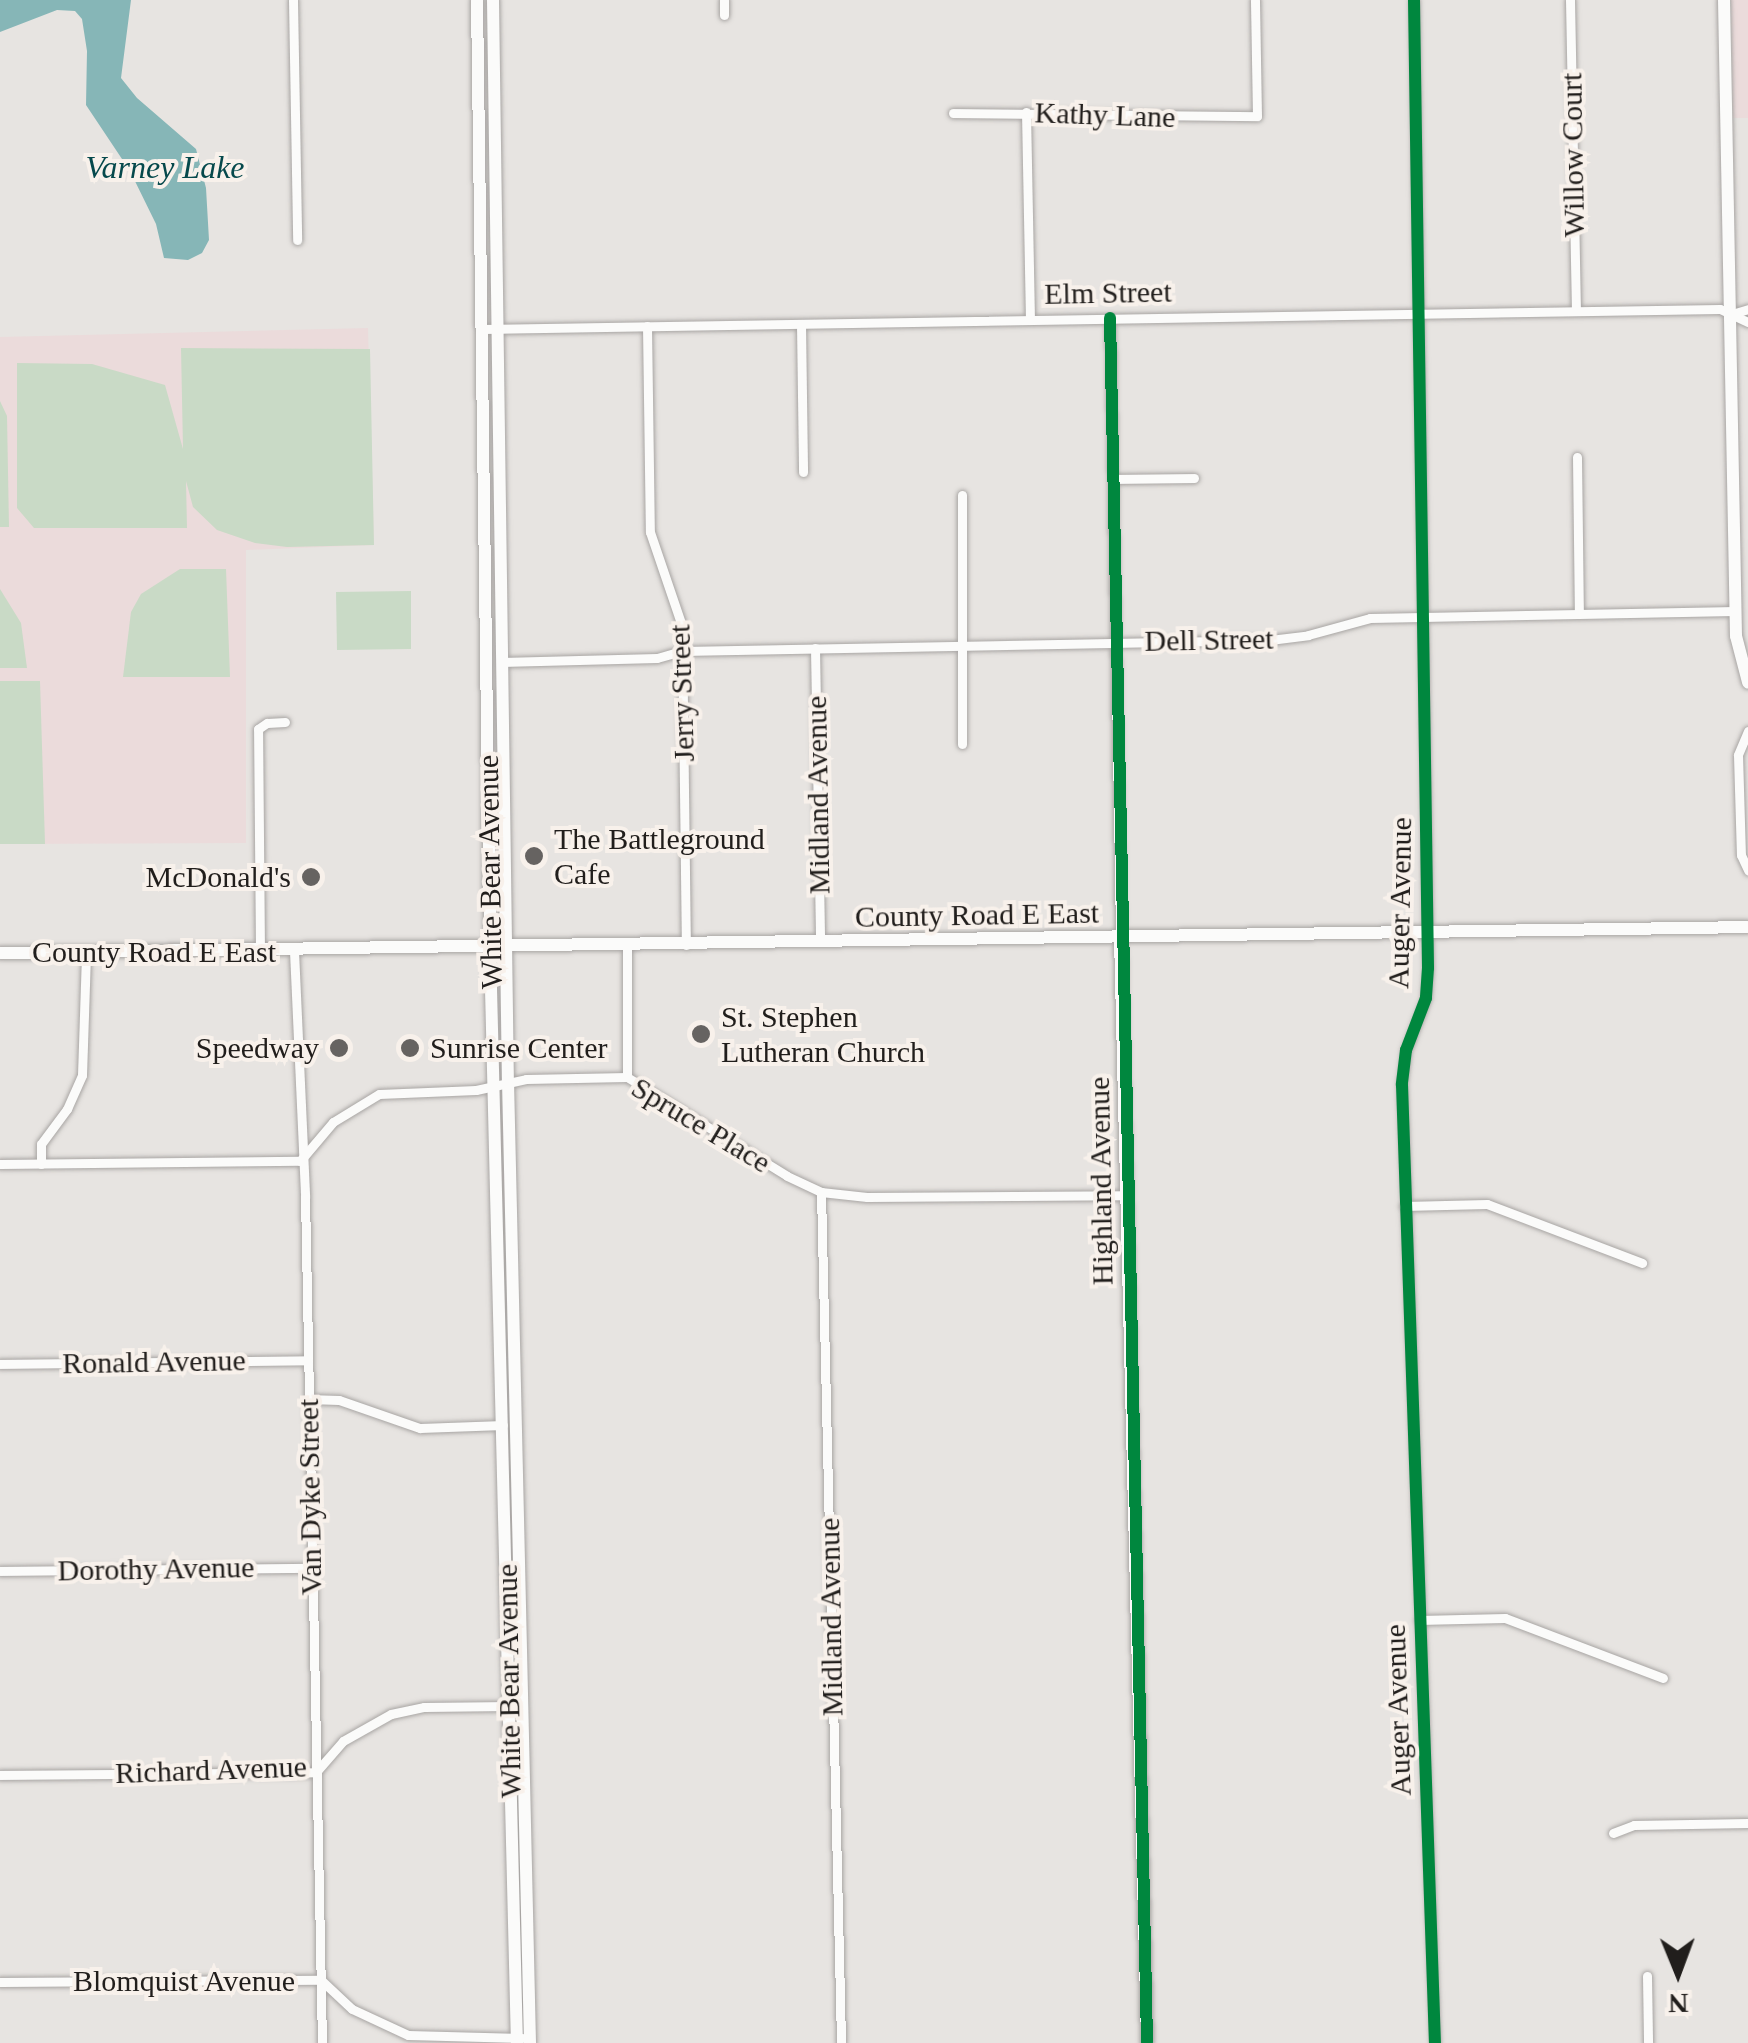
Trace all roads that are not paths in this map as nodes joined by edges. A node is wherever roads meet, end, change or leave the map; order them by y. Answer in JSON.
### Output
{"nodes":[{"id":1,"x":293,"y":0,"type":"edge"},
{"id":2,"x":477,"y":0,"type":"edge"},
{"id":3,"x":493,"y":0,"type":"edge"},
{"id":4,"x":724,"y":0,"type":"edge"},
{"id":5,"x":1256,"y":0,"type":"edge"},
{"id":6,"x":1414,"y":0,"type":"edge"},
{"id":7,"x":1570,"y":0,"type":"edge"},
{"id":8,"x":1724,"y":0,"type":"edge"},
{"id":9,"x":724,"y":15,"type":"dead end"},
{"id":10,"x":1026,"y":112,"type":"junction"},
{"id":11,"x":954,"y":113,"type":"dead end"},
{"id":12,"x":296,"y":240,"type":"dead end"},
{"id":13,"x":1748,"y":309,"type":"edge"},
{"id":14,"x":1576,"y":311,"type":"junction"},
{"id":15,"x":1420,"y":314,"type":"junction"},
{"id":16,"x":1732,"y":314,"type":"junction"},
{"id":17,"x":1110,"y":318,"type":"junction"},
{"id":18,"x":1030,"y":320,"type":"junction"},
{"id":19,"x":1748,"y":322,"type":"edge"},
{"id":20,"x":801,"y":324,"type":"junction"},
{"id":21,"x":647,"y":326,"type":"junction"},
{"id":22,"x":490,"y":329,"type":"junction"},
{"id":23,"x":1577,"y":457,"type":"dead end"},
{"id":24,"x":803,"y":472,"type":"dead end"},
{"id":25,"x":1194,"y":478,"type":"dead end"},
{"id":26,"x":1112,"y":479,"type":"junction"},
{"id":27,"x":962,"y":495,"type":"dead end"},
{"id":28,"x":1735,"y":611,"type":"junction"},
{"id":29,"x":1578,"y":613,"type":"junction"},
{"id":30,"x":1425,"y":616,"type":"junction"},
{"id":31,"x":1115,"y":641,"type":"junction"},
{"id":32,"x":963,"y":646,"type":"junction"},
{"id":33,"x":816,"y":648,"type":"junction"},
{"id":34,"x":682,"y":650,"type":"junction"},
{"id":35,"x":502,"y":662,"type":"junction"},
{"id":36,"x":1748,"y":682,"type":"edge"},
{"id":37,"x":285,"y":722,"type":"dead end"},
{"id":38,"x":1748,"y":731,"type":"edge"},
{"id":39,"x":962,"y":744,"type":"dead end"},
{"id":40,"x":1748,"y":870,"type":"edge"},
{"id":41,"x":1748,"y":927,"type":"edge"},
{"id":42,"x":1428,"y":932,"type":"junction"},
{"id":43,"x":1120,"y":938,"type":"junction"},
{"id":44,"x":820,"y":942,"type":"junction"},
{"id":45,"x":686,"y":945,"type":"junction"},
{"id":46,"x":628,"y":946,"type":"junction"},
{"id":47,"x":490,"y":948,"type":"junction"},
{"id":48,"x":506,"y":948,"type":"junction"},
{"id":49,"x":260,"y":950,"type":"junction"},
{"id":50,"x":294,"y":951,"type":"junction"},
{"id":51,"x":86,"y":952,"type":"junction"},
{"id":52,"x":0,"y":953,"type":"edge"},
{"id":53,"x":627,"y":1077,"type":"junction"},
{"id":54,"x":501,"y":1084,"type":"junction"},
{"id":55,"x":300,"y":1161,"type":"junction"},
{"id":56,"x":0,"y":1164,"type":"edge"},
{"id":57,"x":41,"y":1164,"type":"junction"},
{"id":58,"x":821,"y":1192,"type":"junction"},
{"id":59,"x":1126,"y":1195,"type":"junction"},
{"id":60,"x":1404,"y":1206,"type":"junction"},
{"id":61,"x":1642,"y":1263,"type":"dead end"},
{"id":62,"x":308,"y":1360,"type":"junction"},
{"id":63,"x":0,"y":1364,"type":"edge"},
{"id":64,"x":308,"y":1398,"type":"junction"},
{"id":65,"x":509,"y":1425,"type":"junction"},
{"id":66,"x":311,"y":1568,"type":"junction"},
{"id":67,"x":0,"y":1571,"type":"edge"},
{"id":68,"x":1419,"y":1620,"type":"junction"},
{"id":69,"x":1662,"y":1678,"type":"dead end"},
{"id":70,"x":516,"y":1706,"type":"junction"},
{"id":71,"x":316,"y":1772,"type":"junction"},
{"id":72,"x":0,"y":1776,"type":"edge"},
{"id":73,"x":1748,"y":1823,"type":"edge"},
{"id":74,"x":1613,"y":1833,"type":"dead end"},
{"id":75,"x":1647,"y":1976,"type":"dead end"},
{"id":76,"x":321,"y":1980,"type":"junction"},
{"id":77,"x":0,"y":1982,"type":"edge"},
{"id":78,"x":524,"y":2041,"type":"edge"},
{"id":79,"x":322,"y":2043,"type":"edge"},
{"id":80,"x":841,"y":2043,"type":"edge"},
{"id":81,"x":1147,"y":2043,"type":"edge"},
{"id":82,"x":1435,"y":2043,"type":"edge"},
{"id":83,"x":1648,"y":2043,"type":"edge"}],
"edges":[{"from":1,"to":12,"type":"street"},
{"from":2,"to":22,"type":"main road","name":"White Bear Avenue"},
{"from":3,"to":22,"type":"main road","name":"White Bear Avenue"},
{"from":4,"to":9,"type":"street"},
{"from":5,"to":10,"type":"street","name":"Kathy Lane"},
{"from":6,"to":15,"type":"street","name":"Auger Avenue"},
{"from":7,"to":14,"type":"street","name":"Willow Court"},
{"from":8,"to":16,"type":"main road"},
{"from":10,"to":11,"type":"street","name":"Kathy Lane"},
{"from":10,"to":18,"type":"street"},
{"from":13,"to":16,"type":"street","name":"Elm Street"},
{"from":14,"to":15,"type":"street","name":"Elm Street"},
{"from":14,"to":16,"type":"street","name":"Elm Street"},
{"from":15,"to":17,"type":"street","name":"Elm Street"},
{"from":15,"to":30,"type":"street","name":"Auger Avenue"},
{"from":16,"to":19,"type":"street","name":"Elm Street"},
{"from":16,"to":28,"type":"main road"},
{"from":17,"to":18,"type":"street","name":"Elm Street"},
{"from":17,"to":26,"type":"street","name":"Highland Avenue"},
{"from":18,"to":20,"type":"street","name":"Elm Street"},
{"from":20,"to":21,"type":"street","name":"Elm Street"},
{"from":20,"to":24,"type":"street"},
{"from":21,"to":22,"type":"street","name":"Elm Street"},
{"from":21,"to":34,"type":"street","name":"Jerry Street"},
{"from":22,"to":35,"type":"main road","name":"White Bear Avenue"},
{"from":22,"to":47,"type":"main road","name":"White Bear Avenue"},
{"from":23,"to":29,"type":"street"},
{"from":25,"to":26,"type":"street"},
{"from":26,"to":31,"type":"street","name":"Highland Avenue"},
{"from":27,"to":32,"type":"street"},
{"from":28,"to":29,"type":"street","name":"Dell Street"},
{"from":28,"to":36,"type":"main road"},
{"from":29,"to":30,"type":"street","name":"Dell Street"},
{"from":30,"to":31,"type":"street","name":"Dell Street"},
{"from":30,"to":42,"type":"street","name":"Auger Avenue"},
{"from":31,"to":32,"type":"street","name":"Dell Street"},
{"from":31,"to":43,"type":"street","name":"Highland Avenue"},
{"from":32,"to":33,"type":"street","name":"Dell Street"},
{"from":32,"to":39,"type":"street"},
{"from":33,"to":34,"type":"street","name":"Dell Street"},
{"from":33,"to":44,"type":"street","name":"Midland Avenue"},
{"from":34,"to":35,"type":"street","name":"Dell Street"},
{"from":34,"to":45,"type":"street","name":"Jerry Street"},
{"from":35,"to":48,"type":"main road","name":"White Bear Avenue"},
{"from":37,"to":49,"type":"street"},
{"from":38,"to":40,"type":"street"},
{"from":41,"to":42,"type":"main road","name":"County Road E East"},
{"from":42,"to":43,"type":"main road","name":"County Road E East"},
{"from":42,"to":60,"type":"street","name":"Auger Avenue"},
{"from":43,"to":44,"type":"main road","name":"County Road E East"},
{"from":43,"to":59,"type":"main road","name":"Highland Avenue"},
{"from":44,"to":45,"type":"main road","name":"County Road E East"},
{"from":45,"to":46,"type":"main road","name":"County Road E East"},
{"from":46,"to":48,"type":"main road","name":"County Road E East"},
{"from":46,"to":53,"type":"street"},
{"from":47,"to":48,"type":"main road","name":"County Road E East"},
{"from":47,"to":50,"type":"main road","name":"County Road E East"},
{"from":47,"to":54,"type":"main road","name":"White Bear Avenue"},
{"from":48,"to":54,"type":"main road","name":"White Bear Avenue"},
{"from":49,"to":50,"type":"main road","name":"County Road E East"},
{"from":49,"to":51,"type":"main road","name":"County Road E East"},
{"from":50,"to":55,"type":"street","name":"Van Dyke Street"},
{"from":51,"to":52,"type":"main road","name":"County Road E East"},
{"from":51,"to":57,"type":"street"},
{"from":53,"to":54,"type":"street","name":"Spruce Place"},
{"from":53,"to":58,"type":"street","name":"Spruce Place"},
{"from":54,"to":55,"type":"street","name":"Spruce Place"},
{"from":54,"to":65,"type":"main road","name":"White Bear Avenue"},
{"from":55,"to":57,"type":"street"},
{"from":55,"to":62,"type":"street","name":"Van Dyke Street"},
{"from":56,"to":57,"type":"street"},
{"from":58,"to":59,"type":"street","name":"Spruce Place"},
{"from":58,"to":80,"type":"street","name":"Midland Avenue"},
{"from":59,"to":81,"type":"main road","name":"Highland Avenue"},
{"from":60,"to":61,"type":"street"},
{"from":60,"to":68,"type":"street","name":"Auger Avenue"},
{"from":62,"to":63,"type":"street","name":"Ronald Avenue"},
{"from":62,"to":64,"type":"street","name":"Van Dyke Street"},
{"from":64,"to":65,"type":"street"},
{"from":64,"to":66,"type":"street","name":"Van Dyke Street"},
{"from":65,"to":70,"type":"main road","name":"White Bear Avenue"},
{"from":66,"to":67,"type":"street","name":"Dorothy Avenue"},
{"from":66,"to":71,"type":"street","name":"Van Dyke Street"},
{"from":68,"to":69,"type":"street"},
{"from":68,"to":82,"type":"street","name":"Auger Avenue"},
{"from":70,"to":71,"type":"street","name":"Richard Avenue"},
{"from":70,"to":78,"type":"main road","name":"White Bear Avenue"},
{"from":71,"to":72,"type":"street","name":"Richard Avenue"},
{"from":71,"to":76,"type":"street","name":"Van Dyke Street"},
{"from":73,"to":74,"type":"street"},
{"from":75,"to":83,"type":"street"},
{"from":76,"to":77,"type":"street","name":"Blomquist Avenue"},
{"from":76,"to":78,"type":"street","name":"Blomquist Avenue"},
{"from":76,"to":79,"type":"street","name":"Van Dyke Street"}]}
